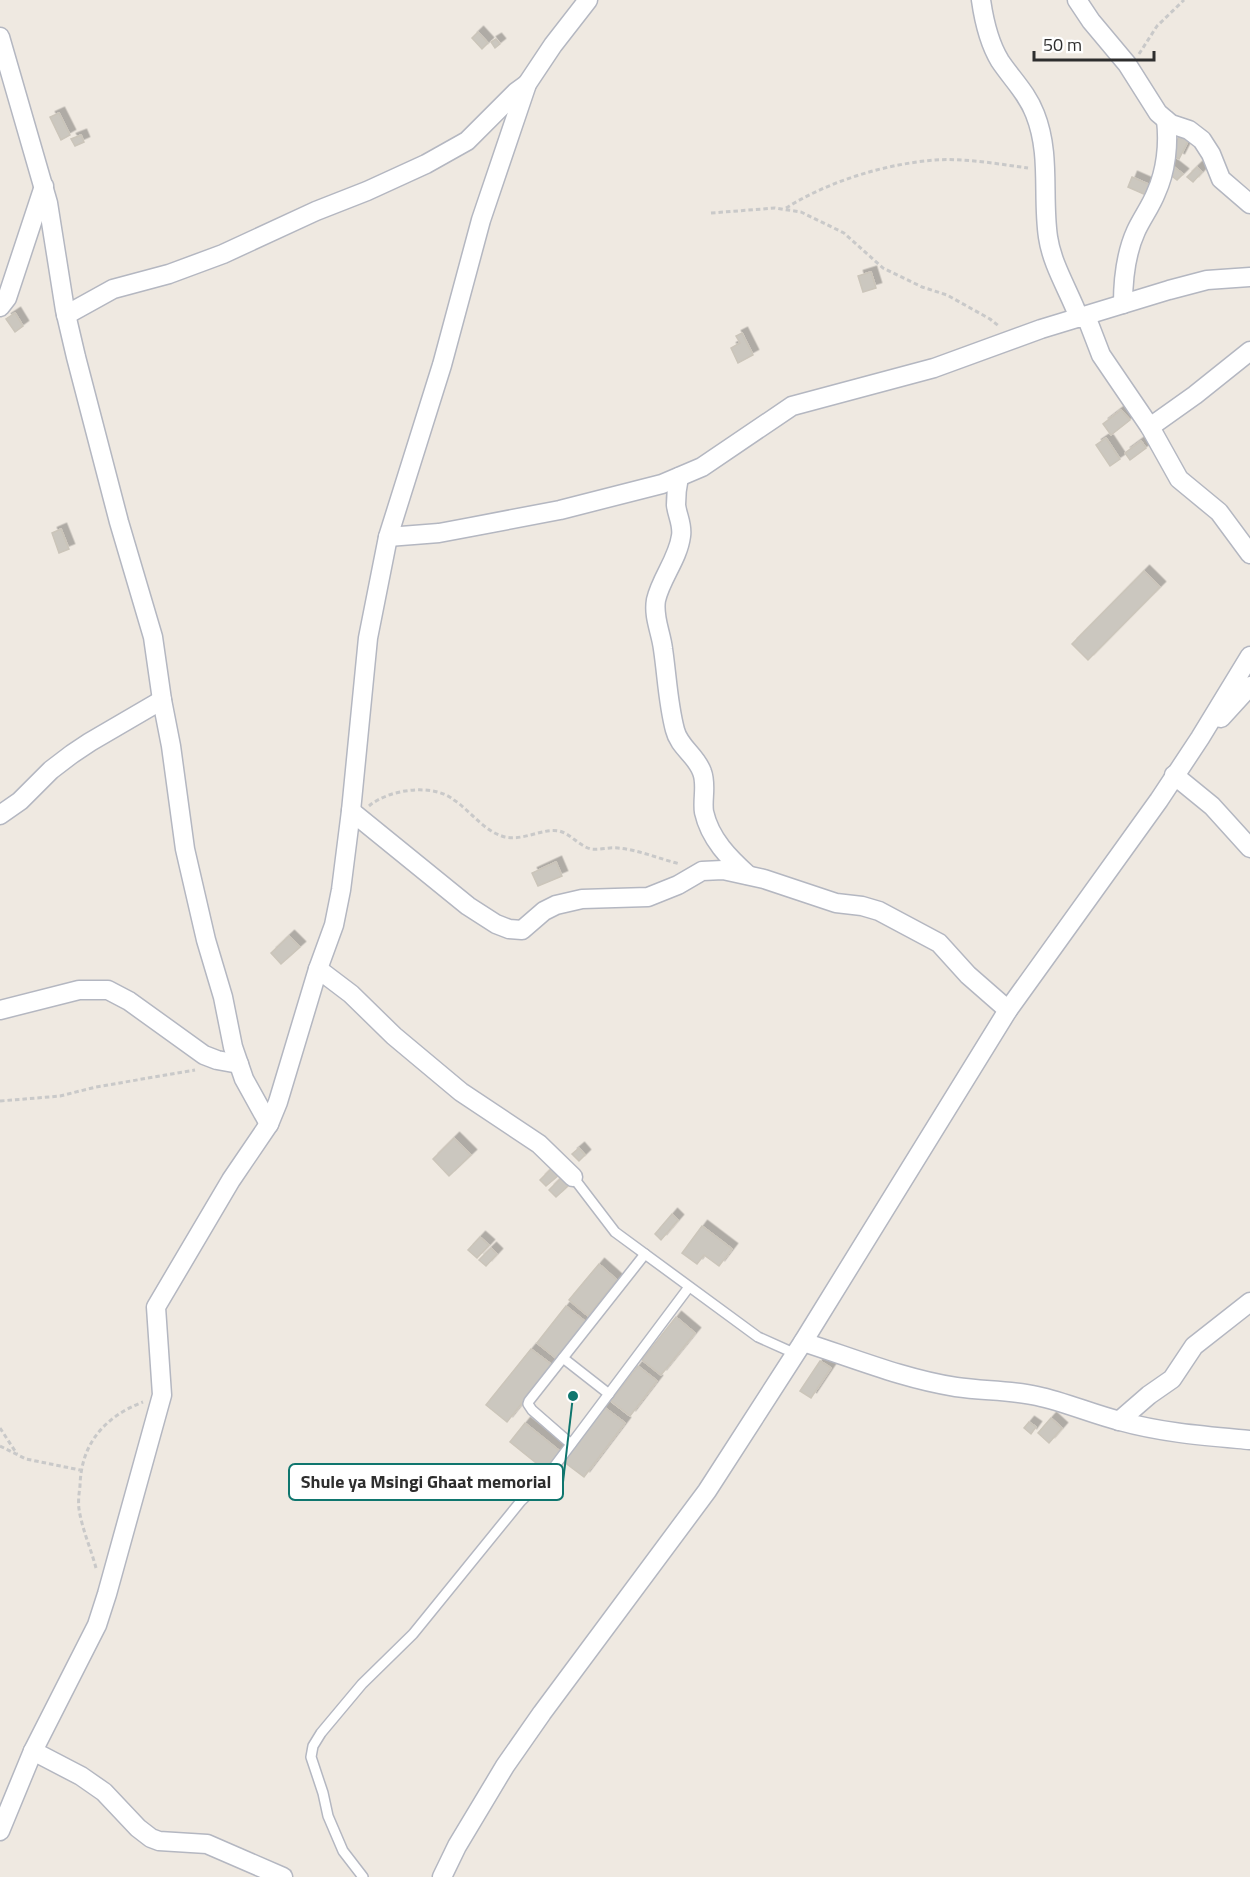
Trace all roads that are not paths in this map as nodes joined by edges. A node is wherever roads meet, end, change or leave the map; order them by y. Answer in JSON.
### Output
{"nodes":[{"id":1,"x":588,"y":0,"type":"edge"},
{"id":2,"x":981,"y":0,"type":"edge"},
{"id":3,"x":1077,"y":0,"type":"edge"},
{"id":4,"x":0,"y":37,"type":"edge"},
{"id":5,"x":527,"y":84,"type":"junction"},
{"id":6,"x":1166,"y":120,"type":"junction"},
{"id":7,"x":44,"y":186,"type":"junction"},
{"id":8,"x":1250,"y":204,"type":"edge"},
{"id":9,"x":1250,"y":278,"type":"edge"},
{"id":10,"x":1124,"y":304,"type":"junction"},
{"id":11,"x":0,"y":307,"type":"edge"},
{"id":12,"x":66,"y":315,"type":"junction"},
{"id":13,"x":1083,"y":317,"type":"junction"},
{"id":14,"x":1250,"y":351,"type":"edge"},
{"id":15,"x":1150,"y":427,"type":"junction"},
{"id":16,"x":679,"y":477,"type":"junction"},
{"id":17,"x":388,"y":537,"type":"junction"},
{"id":18,"x":1250,"y":554,"type":"edge"},
{"id":19,"x":1250,"y":656,"type":"edge"},
{"id":20,"x":1250,"y":686,"type":"edge"},
{"id":21,"x":162,"y":700,"type":"junction"},
{"id":22,"x":1200,"y":738,"type":"junction"},
{"id":23,"x":1174,"y":775,"type":"junction"},
{"id":24,"x":0,"y":815,"type":"edge"},
{"id":25,"x":356,"y":815,"type":"junction"},
{"id":26,"x":1250,"y":848,"type":"edge"},
{"id":27,"x":748,"y":875,"type":"junction"},
{"id":28,"x":318,"y":969,"type":"junction"},
{"id":29,"x":0,"y":1010,"type":"edge"},
{"id":30,"x":1008,"y":1010,"type":"junction"},
{"id":31,"x":239,"y":1064,"type":"junction"},
{"id":32,"x":269,"y":1124,"type":"junction"},
{"id":33,"x":573,"y":1178,"type":"joint"},
{"id":34,"x":645,"y":1254,"type":"junction"},
{"id":35,"x":690,"y":1287,"type":"junction"},
{"id":36,"x":1250,"y":1302,"type":"edge"},
{"id":37,"x":799,"y":1348,"type":"junction"},
{"id":38,"x":563,"y":1358,"type":"junction"},
{"id":39,"x":609,"y":1394,"type":"junction"},
{"id":40,"x":1119,"y":1421,"type":"junction"},
{"id":41,"x":1250,"y":1440,"type":"edge"},
{"id":42,"x":571,"y":1444,"type":"junction"},
{"id":43,"x":33,"y":1751,"type":"junction"},
{"id":44,"x":0,"y":1831,"type":"edge"},
{"id":45,"x":283,"y":1877,"type":"edge"},
{"id":46,"x":363,"y":1877,"type":"edge"},
{"id":47,"x":442,"y":1877,"type":"edge"}],
"edges":[{"from":1,"to":5,"type":"street"},
{"from":2,"to":13,"type":"street"},
{"from":3,"to":6,"type":"street"},
{"from":4,"to":7,"type":"street"},
{"from":5,"to":12,"type":"street"},
{"from":5,"to":17,"type":"street"},
{"from":6,"to":8,"type":"street"},
{"from":6,"to":10,"type":"street"},
{"from":7,"to":11,"type":"street"},
{"from":7,"to":12,"type":"street"},
{"from":9,"to":10,"type":"street"},
{"from":10,"to":13,"type":"street"},
{"from":12,"to":21,"type":"street"},
{"from":13,"to":15,"type":"street"},
{"from":13,"to":16,"type":"street"},
{"from":14,"to":15,"type":"street"},
{"from":15,"to":18,"type":"street"},
{"from":16,"to":17,"type":"street"},
{"from":16,"to":27,"type":"street"},
{"from":17,"to":25,"type":"street"},
{"from":19,"to":22,"type":"street"},
{"from":20,"to":22,"type":"street"},
{"from":21,"to":24,"type":"street"},
{"from":21,"to":31,"type":"street"},
{"from":22,"to":23,"type":"street"},
{"from":23,"to":26,"type":"street"},
{"from":23,"to":30,"type":"street"},
{"from":25,"to":27,"type":"street"},
{"from":25,"to":28,"type":"street"},
{"from":27,"to":30,"type":"street"},
{"from":28,"to":32,"type":"street"},
{"from":28,"to":33,"type":"street"},
{"from":29,"to":31,"type":"street"},
{"from":30,"to":37,"type":"street"},
{"from":31,"to":32,"type":"street"},
{"from":32,"to":43,"type":"street"},
{"from":33,"to":34,"type":"lane"},
{"from":34,"to":35,"type":"lane"},
{"from":34,"to":38,"type":"lane"},
{"from":35,"to":37,"type":"lane"},
{"from":35,"to":39,"type":"lane"},
{"from":36,"to":40,"type":"street"},
{"from":37,"to":40,"type":"street"},
{"from":37,"to":47,"type":"street"},
{"from":38,"to":39,"type":"lane"},
{"from":38,"to":42,"type":"lane"},
{"from":39,"to":42,"type":"lane"},
{"from":40,"to":41,"type":"street"},
{"from":42,"to":46,"type":"lane"},
{"from":43,"to":44,"type":"street"},
{"from":43,"to":45,"type":"street"}]}
